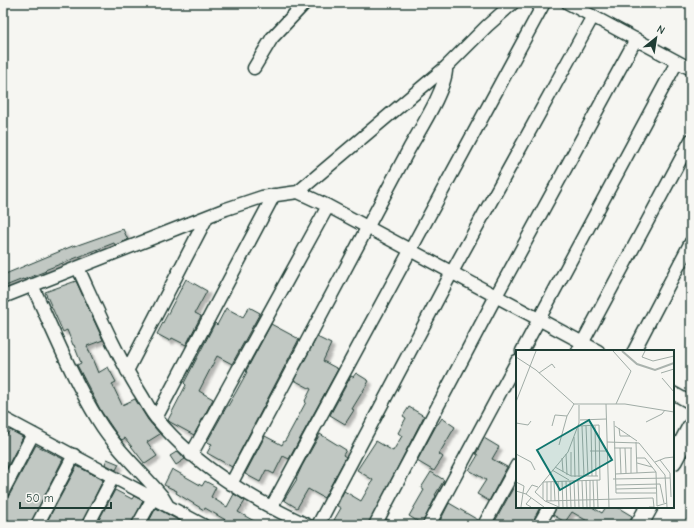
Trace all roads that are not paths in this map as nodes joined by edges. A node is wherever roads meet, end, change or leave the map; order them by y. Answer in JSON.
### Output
{"nodes":[{"id":1,"x":305,"y":3,"type":"edge"},
{"id":2,"x":513,"y":3,"type":"edge"},
{"id":3,"x":544,"y":3,"type":"edge"},
{"id":4,"x":568,"y":3,"type":"edge"},
{"id":5,"x":593,"y":16,"type":"junction"},
{"id":6,"x":636,"y":39,"type":"junction"},
{"id":7,"x":677,"y":62,"type":"junction"},
{"id":8,"x":446,"y":67,"type":"junction"},
{"id":9,"x":254,"y":68,"type":"dead end"},
{"id":10,"x":691,"y":69,"type":"edge"},
{"id":11,"x":691,"y":140,"type":"edge"},
{"id":12,"x":298,"y":192,"type":"junction"},
{"id":13,"x":274,"y":195,"type":"junction"},
{"id":14,"x":328,"y":206,"type":"junction"},
{"id":15,"x":207,"y":217,"type":"junction"},
{"id":16,"x":367,"y":227,"type":"junction"},
{"id":17,"x":691,"y":242,"type":"edge"},
{"id":18,"x":411,"y":250,"type":"junction"},
{"id":19,"x":78,"y":268,"type":"junction"},
{"id":20,"x":452,"y":272,"type":"junction"},
{"id":21,"x":32,"y":286,"type":"junction"},
{"id":22,"x":496,"y":296,"type":"junction"},
{"id":23,"x":3,"y":297,"type":"edge"},
{"id":24,"x":539,"y":319,"type":"junction"},
{"id":25,"x":581,"y":347,"type":"edge"},
{"id":26,"x":523,"y":350,"type":"edge"},
{"id":27,"x":594,"y":350,"type":"edge"},
{"id":28,"x":635,"y":350,"type":"edge"},
{"id":29,"x":516,"y":363,"type":"edge"},
{"id":30,"x":127,"y":371,"type":"junction"},
{"id":31,"x":674,"y":394,"type":"edge"},
{"id":32,"x":691,"y":403,"type":"edge"},
{"id":33,"x":3,"y":418,"type":"edge"},
{"id":34,"x":156,"y":418,"type":"junction"},
{"id":35,"x":691,"y":427,"type":"edge"},
{"id":36,"x":33,"y":434,"type":"junction"},
{"id":37,"x":74,"y":455,"type":"junction"},
{"id":38,"x":191,"y":455,"type":"junction"},
{"id":39,"x":674,"y":459,"type":"edge"},
{"id":40,"x":516,"y":467,"type":"edge"},
{"id":41,"x":113,"y":477,"type":"junction"},
{"id":42,"x":231,"y":484,"type":"junction"},
{"id":43,"x":3,"y":491,"type":"edge"},
{"id":44,"x":153,"y":498,"type":"junction"},
{"id":45,"x":168,"y":506,"type":"junction"},
{"id":46,"x":271,"y":508,"type":"junction"},
{"id":47,"x":548,"y":508,"type":"edge"},
{"id":48,"x":648,"y":508,"type":"edge"},
{"id":49,"x":195,"y":523,"type":"edge"},
{"id":50,"x":37,"y":525,"type":"edge"},
{"id":51,"x":88,"y":525,"type":"edge"},
{"id":52,"x":138,"y":525,"type":"edge"},
{"id":53,"x":307,"y":525,"type":"edge"},
{"id":54,"x":318,"y":525,"type":"edge"},
{"id":55,"x":374,"y":525,"type":"edge"},
{"id":56,"x":429,"y":525,"type":"edge"},
{"id":57,"x":484,"y":525,"type":"edge"},
{"id":58,"x":539,"y":525,"type":"edge"},
{"id":59,"x":639,"y":525,"type":"edge"}],
"edges":[{"from":1,"to":9,"type":"street"},
{"from":2,"to":8,"type":"street"},
{"from":3,"to":18,"type":"street"},
{"from":4,"to":5,"type":"street"},
{"from":5,"to":6,"type":"street"},
{"from":5,"to":20,"type":"street"},
{"from":6,"to":7,"type":"street"},
{"from":6,"to":22,"type":"street"},
{"from":7,"to":10,"type":"street"},
{"from":7,"to":24,"type":"street"},
{"from":8,"to":12,"type":"street"},
{"from":8,"to":16,"type":"street"},
{"from":11,"to":25,"type":"street"},
{"from":12,"to":13,"type":"street"},
{"from":12,"to":14,"type":"street"},
{"from":13,"to":15,"type":"street"},
{"from":13,"to":34,"type":"street"},
{"from":14,"to":16,"type":"street"},
{"from":14,"to":38,"type":"street"},
{"from":15,"to":19,"type":"street"},
{"from":15,"to":30,"type":"street"},
{"from":16,"to":18,"type":"street"},
{"from":16,"to":42,"type":"street"},
{"from":17,"to":28,"type":"street"},
{"from":18,"to":20,"type":"street"},
{"from":18,"to":46,"type":"street"},
{"from":19,"to":21,"type":"street"},
{"from":19,"to":30,"type":"street"},
{"from":20,"to":22,"type":"street"},
{"from":20,"to":54,"type":"street"},
{"from":21,"to":23,"type":"street"},
{"from":21,"to":45,"type":"street"},
{"from":22,"to":24,"type":"street"},
{"from":22,"to":55,"type":"street"},
{"from":24,"to":25,"type":"street"},
{"from":24,"to":26,"type":"street"},
{"from":25,"to":27,"type":"street"},
{"from":29,"to":56,"type":"street"},
{"from":30,"to":34,"type":"street"},
{"from":31,"to":32,"type":"street"},
{"from":33,"to":36,"type":"street"},
{"from":34,"to":38,"type":"street"},
{"from":35,"to":39,"type":"street"},
{"from":36,"to":37,"type":"street"},
{"from":36,"to":43,"type":"street"},
{"from":37,"to":41,"type":"street"},
{"from":37,"to":50,"type":"street"},
{"from":38,"to":42,"type":"street"},
{"from":40,"to":57,"type":"street"},
{"from":41,"to":44,"type":"street"},
{"from":41,"to":51,"type":"street"},
{"from":42,"to":46,"type":"street"},
{"from":44,"to":45,"type":"street"},
{"from":44,"to":52,"type":"street"},
{"from":45,"to":49,"type":"street"},
{"from":46,"to":53,"type":"street"},
{"from":47,"to":58,"type":"street"},
{"from":48,"to":59,"type":"street"}]}
